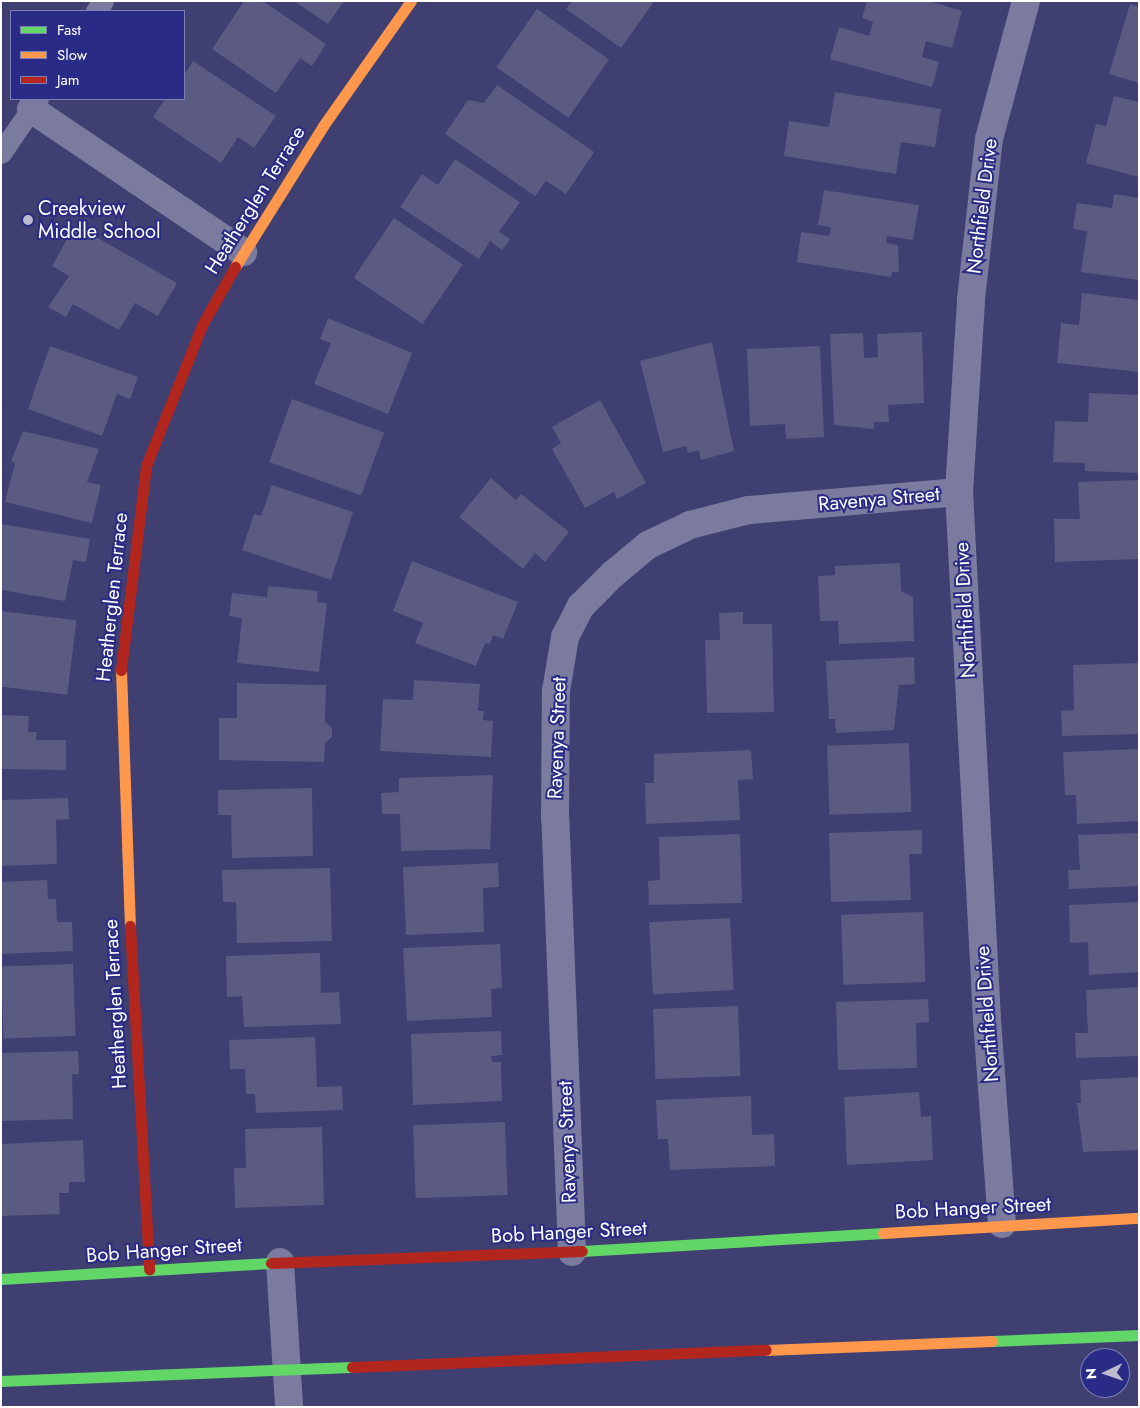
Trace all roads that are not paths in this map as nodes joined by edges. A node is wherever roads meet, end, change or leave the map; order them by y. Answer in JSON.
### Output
{"nodes":[{"id":1,"x":411,"y":1,"type":"edge"},
{"id":2,"x":1026,"y":1,"type":"edge"},
{"id":3,"x":35,"y":104,"type":"edge"},
{"id":4,"x":1,"y":153,"type":"edge"},
{"id":5,"x":243,"y":252,"type":"junction"},
{"id":6,"x":959,"y":492,"type":"junction"},
{"id":7,"x":1139,"y":1218,"type":"edge"},
{"id":8,"x":1002,"y":1224,"type":"junction"},
{"id":9,"x":572,"y":1252,"type":"junction"},
{"id":10,"x":280,"y":1262,"type":"junction"},
{"id":11,"x":149,"y":1269,"type":"junction"},
{"id":12,"x":1,"y":1279,"type":"edge"},
{"id":13,"x":1139,"y":1335,"type":"edge"},
{"id":14,"x":288,"y":1368,"type":"junction"},
{"id":15,"x":1,"y":1381,"type":"edge"},
{"id":16,"x":289,"y":1407,"type":"edge"}],
"edges":[{"from":1,"to":5,"type":"street","name":"Heatherglen Terrace"},
{"from":2,"to":6,"type":"street","name":"Northfield Drive"},
{"from":3,"to":4,"type":"lane"},
{"from":3,"to":5,"type":"street"},
{"from":5,"to":11,"type":"street","name":"Heatherglen Terrace"},
{"from":6,"to":8,"type":"street","name":"Northfield Drive"},
{"from":6,"to":9,"type":"street","name":"Ravenya Street"},
{"from":7,"to":8,"type":"street","name":"Bob Hanger Street"},
{"from":8,"to":9,"type":"street","name":"Bob Hanger Street"},
{"from":9,"to":10,"type":"street","name":"Bob Hanger Street"},
{"from":10,"to":11,"type":"street","name":"Bob Hanger Street"},
{"from":10,"to":14,"type":"street"},
{"from":11,"to":12,"type":"street","name":"Bob Hanger Street"},
{"from":13,"to":14,"type":"street"},
{"from":14,"to":15,"type":"street"},
{"from":14,"to":16,"type":"street"}]}
